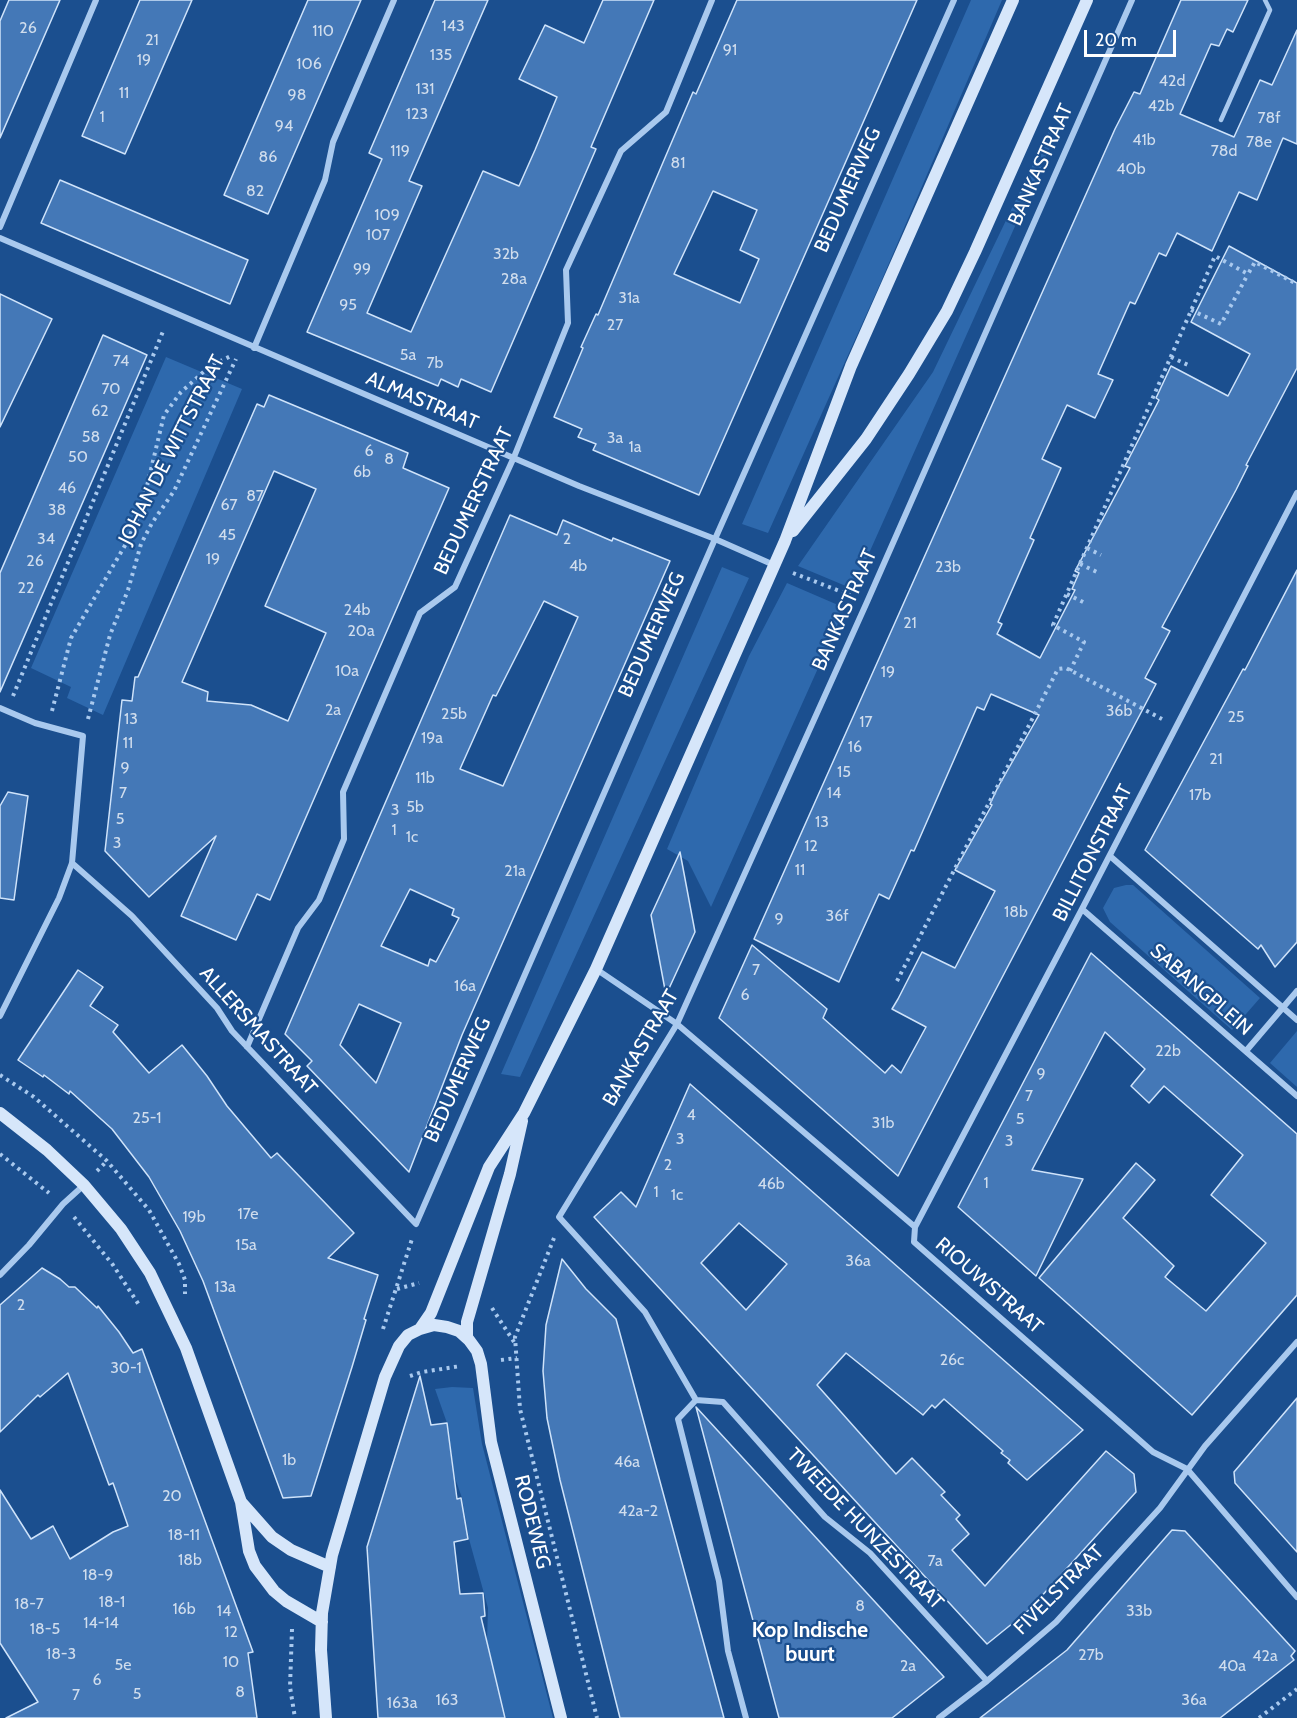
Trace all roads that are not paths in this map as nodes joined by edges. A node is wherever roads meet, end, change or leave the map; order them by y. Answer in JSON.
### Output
{"nodes":[{"id":1,"x":96,"y":0,"type":"edge"},
{"id":2,"x":394,"y":0,"type":"edge"},
{"id":3,"x":712,"y":0,"type":"edge"},
{"id":4,"x":954,"y":0,"type":"edge"},
{"id":5,"x":1013,"y":0,"type":"edge"},
{"id":6,"x":1087,"y":0,"type":"edge"},
{"id":7,"x":1132,"y":0,"type":"edge"},
{"id":8,"x":1265,"y":0,"type":"edge"},
{"id":9,"x":1221,"y":120,"type":"dead end"},
{"id":10,"x":0,"y":228,"type":"edge"},
{"id":11,"x":0,"y":238,"type":"edge"},
{"id":12,"x":255,"y":348,"type":"junction"},
{"id":13,"x":514,"y":457,"type":"junction"},
{"id":14,"x":1297,"y":494,"type":"edge"},
{"id":15,"x":714,"y":539,"type":"junction"},
{"id":16,"x":785,"y":541,"type":"junction"},
{"id":17,"x":774,"y":565,"type":"junction"},
{"id":18,"x":0,"y":708,"type":"edge"},
{"id":19,"x":1110,"y":856,"type":"junction"},
{"id":20,"x":72,"y":863,"type":"junction"},
{"id":21,"x":1082,"y":909,"type":"junction"},
{"id":22,"x":596,"y":969,"type":"junction"},
{"id":23,"x":1297,"y":991,"type":"edge"},
{"id":24,"x":1283,"y":1007,"type":"junction"},
{"id":25,"x":0,"y":1016,"type":"edge"},
{"id":26,"x":1297,"y":1020,"type":"edge"},
{"id":27,"x":677,"y":1024,"type":"junction"},
{"id":28,"x":247,"y":1047,"type":"junction"},
{"id":29,"x":1246,"y":1051,"type":"junction"},
{"id":30,"x":1297,"y":1096,"type":"edge"},
{"id":31,"x":0,"y":1113,"type":"edge"},
{"id":32,"x":524,"y":1113,"type":"junction"},
{"id":33,"x":84,"y":1185,"type":"junction"},
{"id":34,"x":416,"y":1224,"type":"joint"},
{"id":35,"x":915,"y":1227,"type":"junction"},
{"id":36,"x":0,"y":1275,"type":"edge"},
{"id":37,"x":420,"y":1329,"type":"junction"},
{"id":38,"x":467,"y":1337,"type":"junction"},
{"id":39,"x":1297,"y":1342,"type":"edge"},
{"id":40,"x":696,"y":1400,"type":"junction"},
{"id":41,"x":1187,"y":1469,"type":"junction"},
{"id":42,"x":242,"y":1502,"type":"junction"},
{"id":43,"x":330,"y":1567,"type":"junction"},
{"id":44,"x":1297,"y":1597,"type":"edge"},
{"id":45,"x":322,"y":1622,"type":"junction"},
{"id":46,"x":987,"y":1682,"type":"junction"},
{"id":47,"x":326,"y":1718,"type":"edge"},
{"id":48,"x":561,"y":1718,"type":"edge"},
{"id":49,"x":746,"y":1718,"type":"edge"},
{"id":50,"x":939,"y":1718,"type":"edge"}],
"edges":[{"from":1,"to":10,"type":"street"},
{"from":2,"to":12,"type":"street","name":"JOHAN DE WITTSTRAAT"},
{"from":3,"to":13,"type":"street","name":"BEDUMERSTRAAT"},
{"from":4,"to":15,"type":"street","name":"BEDUMERWEG"},
{"from":5,"to":16,"type":"main road"},
{"from":6,"to":16,"type":"main road"},
{"from":7,"to":27,"type":"street","name":"BANKASTRAAT"},
{"from":8,"to":9,"type":"lane"},
{"from":11,"to":12,"type":"street","name":"ALMASTRAAT"},
{"from":12,"to":13,"type":"street","name":"ALMASTRAAT"},
{"from":13,"to":15,"type":"street","name":"ALMASTRAAT"},
{"from":13,"to":28,"type":"street","name":"BEDUMERSTRAAT"},
{"from":14,"to":19,"type":"street","name":"BILLITONSTRAAT"},
{"from":15,"to":17,"type":"street","name":"ALMASTRAAT"},
{"from":15,"to":34,"type":"street","name":"BEDUMERWEG"},
{"from":16,"to":17,"type":"main road"},
{"from":17,"to":22,"type":"main road"},
{"from":18,"to":20,"type":"street"},
{"from":19,"to":21,"type":"street","name":"BILLITONSTRAAT"},
{"from":19,"to":24,"type":"street","name":"SABANGPLEIN"},
{"from":20,"to":25,"type":"street"},
{"from":20,"to":28,"type":"street","name":"ALLERSMASTRAAT"},
{"from":21,"to":29,"type":"street","name":"SABANGPLEIN"},
{"from":21,"to":35,"type":"street","name":"BILLITONSTRAAT"},
{"from":22,"to":27,"type":"street","name":"RIOUWSTRAAT"},
{"from":22,"to":32,"type":"main road"},
{"from":23,"to":24,"type":"street"},
{"from":24,"to":26,"type":"street","name":"SABANGPLEIN"},
{"from":24,"to":29,"type":"street"},
{"from":27,"to":35,"type":"street","name":"RIOUWSTRAAT"},
{"from":27,"to":40,"type":"street","name":"BANKASTRAAT"},
{"from":28,"to":34,"type":"street","name":"ALLERSMASTRAAT"},
{"from":29,"to":30,"type":"street","name":"SABANGPLEIN"},
{"from":31,"to":33,"type":"main road"},
{"from":32,"to":37,"type":"main road"},
{"from":32,"to":38,"type":"main road"},
{"from":33,"to":36,"type":"street"},
{"from":33,"to":42,"type":"main road"},
{"from":35,"to":41,"type":"street","name":"RIOUWSTRAAT"},
{"from":37,"to":38,"type":"main road"},
{"from":37,"to":43,"type":"main road"},
{"from":38,"to":48,"type":"main road","name":"RODEWEG"},
{"from":39,"to":41,"type":"street","name":"FIVELSTRAAT"},
{"from":40,"to":46,"type":"street","name":"TWEEDE HUNZESTRAAT"},
{"from":40,"to":49,"type":"street"},
{"from":41,"to":44,"type":"street","name":"RIOUWSTRAAT"},
{"from":41,"to":46,"type":"street","name":"FIVELSTRAAT"},
{"from":42,"to":43,"type":"main road"},
{"from":42,"to":45,"type":"main road"},
{"from":43,"to":45,"type":"main road"},
{"from":45,"to":47,"type":"main road"},
{"from":46,"to":50,"type":"street","name":"FIVELSTRAAT"}]}
